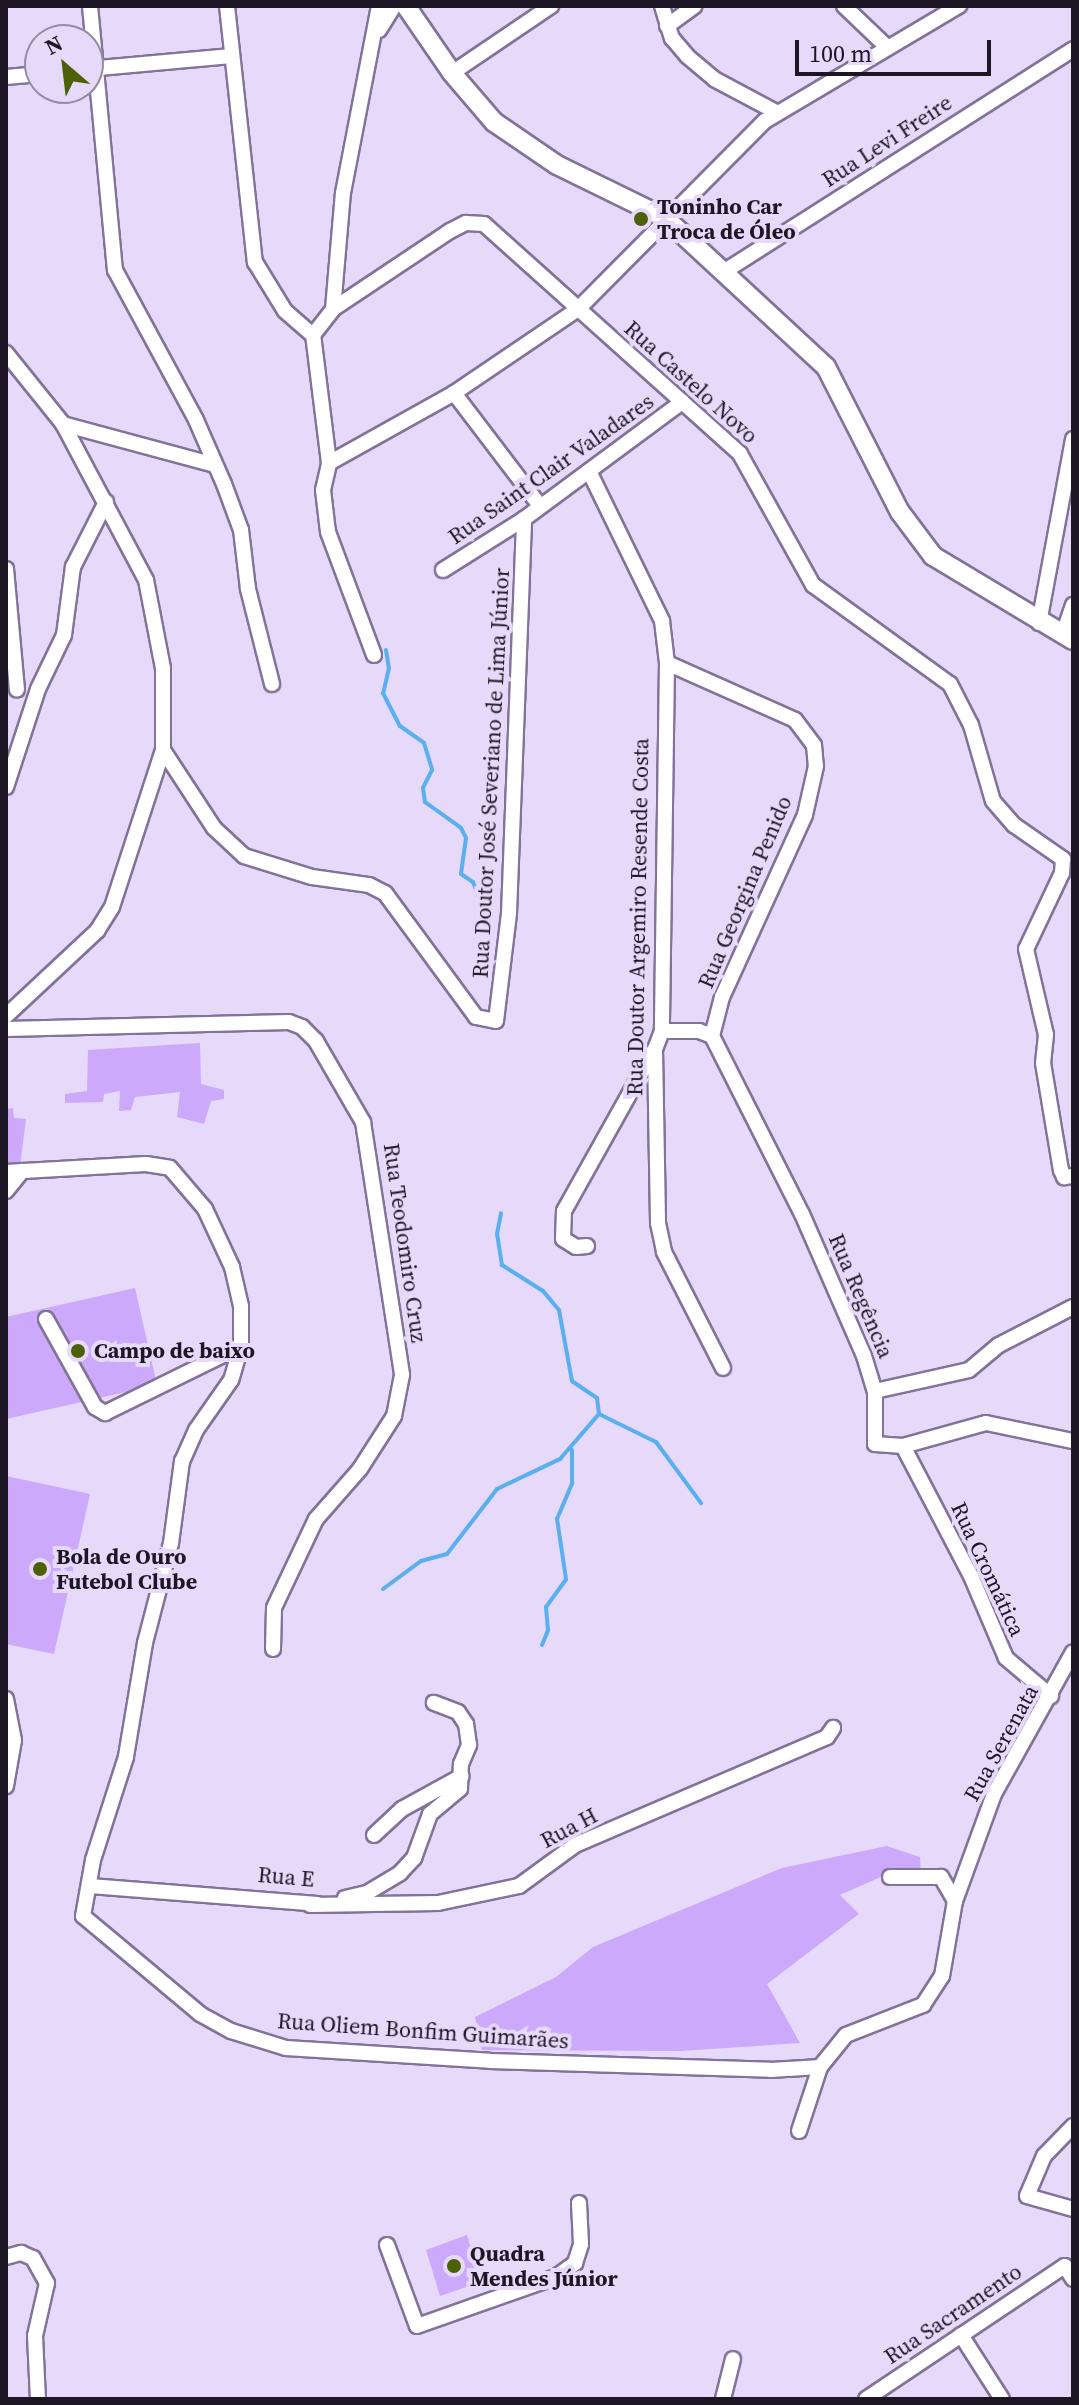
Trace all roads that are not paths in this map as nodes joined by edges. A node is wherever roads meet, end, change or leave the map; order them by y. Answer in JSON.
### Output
{"nodes":[{"id":1,"x":227,"y":6,"type":"edge"},
{"id":2,"x":379,"y":6,"type":"edge"},
{"id":3,"x":394,"y":6,"type":"edge"},
{"id":4,"x":406,"y":6,"type":"edge"},
{"id":5,"x":551,"y":6,"type":"edge"},
{"id":6,"x":662,"y":6,"type":"edge"},
{"id":7,"x":695,"y":6,"type":"edge"},
{"id":8,"x":844,"y":6,"type":"edge"},
{"id":9,"x":959,"y":6,"type":"edge"},
{"id":10,"x":667,"y":26,"type":"junction"},
{"id":11,"x":375,"y":37,"type":"junction"},
{"id":12,"x":885,"y":45,"type":"junction"},
{"id":13,"x":1073,"y":49,"type":"edge"},
{"id":14,"x":231,"y":56,"type":"junction"},
{"id":15,"x":104,"y":68,"type":"edge"},
{"id":16,"x":452,"y":73,"type":"junction"},
{"id":17,"x":96,"y":104,"type":"edge"},
{"id":18,"x":776,"y":112,"type":"junction"},
{"id":19,"x":665,"y":218,"type":"junction"},
{"id":20,"x":725,"y":271,"type":"junction"},
{"id":21,"x":333,"y":309,"type":"junction"},
{"id":22,"x":578,"y":309,"type":"junction"},
{"id":23,"x":313,"y":335,"type":"junction"},
{"id":24,"x":6,"y":353,"type":"edge"},
{"id":25,"x":454,"y":393,"type":"junction"},
{"id":26,"x":682,"y":402,"type":"junction"},
{"id":27,"x":63,"y":424,"type":"junction"},
{"id":28,"x":1073,"y":439,"type":"edge"},
{"id":29,"x":329,"y":463,"type":"junction"},
{"id":30,"x":215,"y":465,"type":"junction"},
{"id":31,"x":589,"y":471,"type":"junction"},
{"id":32,"x":106,"y":502,"type":"junction"},
{"id":33,"x":540,"y":506,"type":"junction"},
{"id":34,"x":524,"y":519,"type":"junction"},
{"id":35,"x":6,"y":569,"type":"edge"},
{"id":36,"x":443,"y":570,"type":"dead end"},
{"id":37,"x":1073,"y":605,"type":"edge"},
{"id":38,"x":1039,"y":623,"type":"junction"},
{"id":39,"x":1068,"y":637,"type":"edge"},
{"id":40,"x":374,"y":655,"type":"dead end"},
{"id":41,"x":667,"y":663,"type":"junction"},
{"id":42,"x":272,"y":684,"type":"dead end"},
{"id":43,"x":38,"y":689,"type":"junction"},
{"id":44,"x":12,"y":690,"type":"edge"},
{"id":45,"x":163,"y":750,"type":"junction"},
{"id":46,"x":6,"y":787,"type":"edge"},
{"id":47,"x":6,"y":1016,"type":"edge"},
{"id":48,"x":6,"y":1029,"type":"edge"},
{"id":49,"x":662,"y":1031,"type":"junction"},
{"id":50,"x":712,"y":1036,"type":"junction"},
{"id":51,"x":655,"y":1049,"type":"junction"},
{"id":52,"x":22,"y":1171,"type":"junction"},
{"id":53,"x":6,"y":1172,"type":"edge"},
{"id":54,"x":1069,"y":1176,"type":"edge"},
{"id":55,"x":6,"y":1191,"type":"edge"},
{"id":56,"x":587,"y":1246,"type":"dead end"},
{"id":57,"x":1073,"y":1307,"type":"edge"},
{"id":58,"x":46,"y":1319,"type":"dead end"},
{"id":59,"x":241,"y":1346,"type":"junction"},
{"id":60,"x":723,"y":1368,"type":"dead end"},
{"id":61,"x":875,"y":1391,"type":"junction"},
{"id":62,"x":1073,"y":1441,"type":"edge"},
{"id":63,"x":903,"y":1446,"type":"junction"},
{"id":64,"x":273,"y":1649,"type":"dead end"},
{"id":65,"x":1073,"y":1652,"type":"edge"},
{"id":66,"x":1051,"y":1696,"type":"junction"},
{"id":67,"x":6,"y":1699,"type":"edge"},
{"id":68,"x":434,"y":1703,"type":"dead end"},
{"id":69,"x":833,"y":1728,"type":"dead end"},
{"id":70,"x":462,"y":1776,"type":"junction"},
{"id":71,"x":6,"y":1786,"type":"edge"},
{"id":72,"x":374,"y":1835,"type":"dead end"},
{"id":73,"x":890,"y":1877,"type":"dead end"},
{"id":74,"x":90,"y":1886,"type":"junction"},
{"id":75,"x":955,"y":1901,"type":"junction"},
{"id":76,"x":310,"y":1905,"type":"junction"},
{"id":77,"x":820,"y":2067,"type":"junction"},
{"id":78,"x":1073,"y":2126,"type":"edge"},
{"id":79,"x":799,"y":2131,"type":"dead end"},
{"id":80,"x":579,"y":2203,"type":"dead end"},
{"id":81,"x":1073,"y":2209,"type":"edge"},
{"id":82,"x":387,"y":2245,"type":"dead end"},
{"id":83,"x":6,"y":2257,"type":"edge"},
{"id":84,"x":1069,"y":2272,"type":"edge"},
{"id":85,"x":961,"y":2335,"type":"junction"},
{"id":86,"x":733,"y":2359,"type":"dead end"},
{"id":87,"x":38,"y":2399,"type":"edge"},
{"id":88,"x":723,"y":2399,"type":"edge"},
{"id":89,"x":866,"y":2399,"type":"edge"},
{"id":90,"x":1002,"y":2399,"type":"edge"}],
"edges":[{"from":1,"to":14,"type":"street"},
{"from":2,"to":11,"type":"street"},
{"from":3,"to":11,"type":"street"},
{"from":4,"to":16,"type":"street"},
{"from":5,"to":16,"type":"street"},
{"from":6,"to":10,"type":"street"},
{"from":7,"to":10,"type":"street"},
{"from":8,"to":12,"type":"street"},
{"from":9,"to":12,"type":"street"},
{"from":10,"to":18,"type":"street"},
{"from":11,"to":21,"type":"street"},
{"from":12,"to":18,"type":"street"},
{"from":13,"to":20,"type":"street","name":"Rua Levi Freire"},
{"from":14,"to":15,"type":"street"},
{"from":14,"to":23,"type":"street"},
{"from":16,"to":19,"type":"street"},
{"from":17,"to":30,"type":"street"},
{"from":18,"to":19,"type":"street"},
{"from":19,"to":20,"type":"street"},
{"from":19,"to":22,"type":"street"},
{"from":20,"to":38,"type":"street"},
{"from":21,"to":22,"type":"street","name":"Rua Castelo Novo"},
{"from":21,"to":23,"type":"street"},
{"from":22,"to":25,"type":"street"},
{"from":22,"to":26,"type":"street","name":"Rua Castelo Novo"},
{"from":23,"to":29,"type":"street"},
{"from":24,"to":27,"type":"street"},
{"from":25,"to":29,"type":"street"},
{"from":25,"to":33,"type":"street"},
{"from":26,"to":31,"type":"street","name":"Rua Saint Clair Valadares"},
{"from":26,"to":54,"type":"street","name":"Rua Castelo Novo"},
{"from":27,"to":30,"type":"street"},
{"from":27,"to":32,"type":"street"},
{"from":28,"to":38,"type":"street"},
{"from":29,"to":40,"type":"street"},
{"from":30,"to":42,"type":"street"},
{"from":31,"to":33,"type":"street","name":"Rua Saint Clair Valadares"},
{"from":31,"to":41,"type":"street","name":"Rua Doutor Argemiro Resende Costa"},
{"from":32,"to":43,"type":"street"},
{"from":32,"to":45,"type":"street"},
{"from":33,"to":34,"type":"street","name":"Rua Saint Clair Valadares"},
{"from":34,"to":36,"type":"street","name":"Rua Saint Clair Valadares"},
{"from":34,"to":45,"type":"street","name":"Rua Doutor José Severiano de Lima Júnior"},
{"from":35,"to":44,"type":"street"},
{"from":37,"to":39,"type":"street"},
{"from":38,"to":39,"type":"street"},
{"from":41,"to":49,"type":"street","name":"Rua Doutor Argemiro Resende Costa"},
{"from":41,"to":50,"type":"street","name":"Rua Georgina Penido"},
{"from":43,"to":44,"type":"street"},
{"from":43,"to":46,"type":"street"},
{"from":45,"to":47,"type":"street"},
{"from":48,"to":64,"type":"street","name":"Rua Teodomiro Cruz"},
{"from":49,"to":50,"type":"street"},
{"from":49,"to":51,"type":"street","name":"Rua Doutor Argemiro Resende Costa"},
{"from":50,"to":61,"type":"street","name":"Rua Regência"},
{"from":51,"to":56,"type":"street"},
{"from":51,"to":60,"type":"street","name":"Rua Doutor Argemiro Resende Costa"},
{"from":52,"to":53,"type":"street"},
{"from":52,"to":55,"type":"street"},
{"from":52,"to":59,"type":"street","name":"Rua Oliem Bonfim Guimarães"},
{"from":57,"to":61,"type":"street"},
{"from":58,"to":59,"type":"street"},
{"from":59,"to":74,"type":"street","name":"Rua Oliem Bonfim Guimarães"},
{"from":61,"to":63,"type":"street","name":"Rua Regência"},
{"from":62,"to":63,"type":"street"},
{"from":63,"to":66,"type":"street","name":"Rua Cromática"},
{"from":65,"to":66,"type":"street","name":"Rua Serenata"},
{"from":66,"to":75,"type":"street","name":"Rua Serenata"},
{"from":67,"to":71,"type":"street"},
{"from":68,"to":70,"type":"street","name":"Rua E"},
{"from":69,"to":76,"type":"street","name":"Rua H"},
{"from":70,"to":72,"type":"street"},
{"from":70,"to":76,"type":"street","name":"Rua E"},
{"from":73,"to":75,"type":"street"},
{"from":74,"to":76,"type":"street","name":"Rua E"},
{"from":74,"to":77,"type":"street","name":"Rua Oliem Bonfim Guimarães"},
{"from":75,"to":77,"type":"street","name":"Rua Serenata"},
{"from":77,"to":79,"type":"street"},
{"from":78,"to":81,"type":"street"},
{"from":80,"to":82,"type":"street"},
{"from":83,"to":87,"type":"street"},
{"from":84,"to":85,"type":"street","name":"Rua Sacramento"},
{"from":85,"to":89,"type":"street","name":"Rua Sacramento"},
{"from":85,"to":90,"type":"street"},
{"from":86,"to":88,"type":"street"}]}
